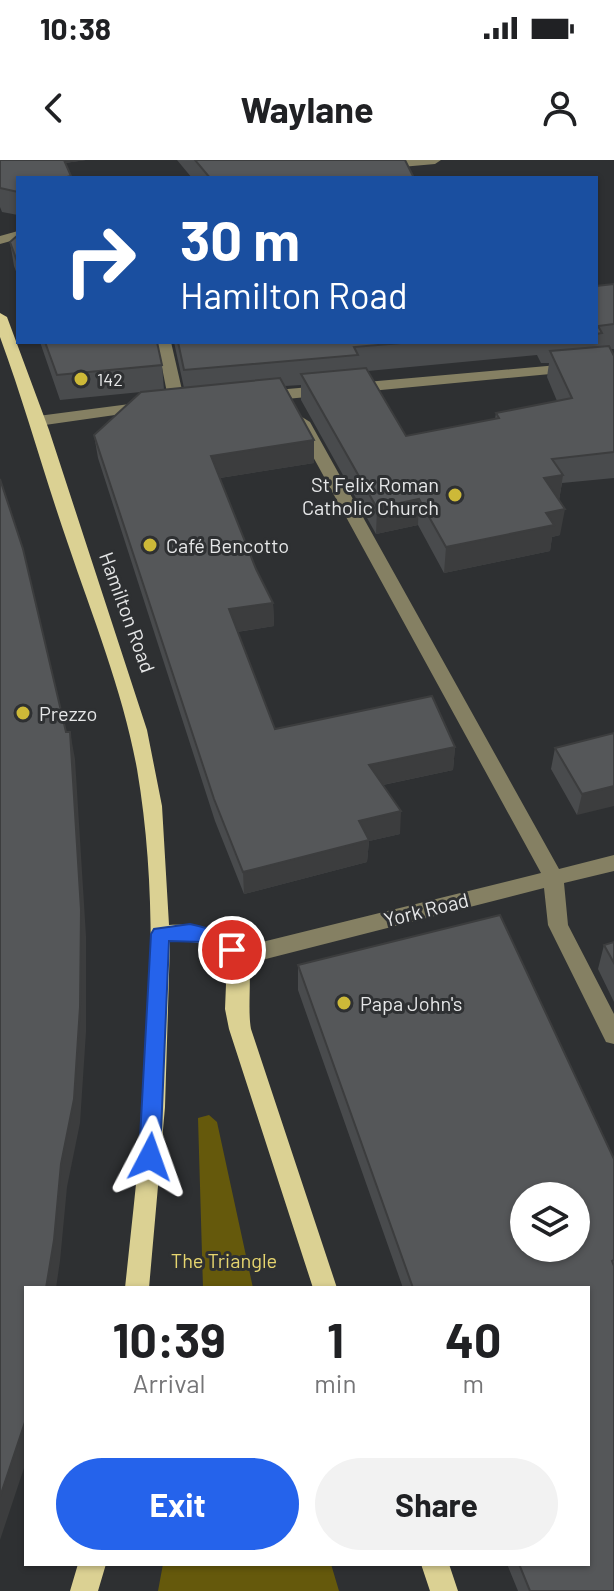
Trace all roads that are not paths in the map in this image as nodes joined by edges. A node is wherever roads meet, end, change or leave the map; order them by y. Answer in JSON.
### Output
{"nodes":[{"id":1,"x":420,"y":160,"type":"edge"},
{"id":2,"x":435,"y":160,"type":"edge"},
{"id":3,"x":360,"y":167,"type":"edge"},
{"id":4,"x":0,"y":317,"type":"edge"},
{"id":5,"x":165,"y":344,"type":"edge"},
{"id":6,"x":614,"y":364,"type":"edge"},
{"id":7,"x":287,"y":394,"type":"junction"},
{"id":8,"x":255,"y":397,"type":"edge"},
{"id":9,"x":38,"y":421,"type":"junction"},
{"id":10,"x":614,"y":863,"type":"edge"},
{"id":11,"x":553,"y":877,"type":"junction"},
{"id":12,"x":160,"y":934,"type":"junction"},
{"id":13,"x":238,"y":957,"type":"junction"},
{"id":14,"x":614,"y":1035,"type":"edge"},
{"id":15,"x":137,"y":1286,"type":"edge"},
{"id":16,"x":324,"y":1286,"type":"edge"},
{"id":17,"x":91,"y":1566,"type":"edge"},
{"id":18,"x":436,"y":1566,"type":"edge"},
{"id":19,"x":84,"y":1591,"type":"edge"},
{"id":20,"x":444,"y":1591,"type":"edge"}],
"edges":[{"from":1,"to":2,"type":"street"},
{"from":1,"to":3,"type":"street"},
{"from":4,"to":9,"type":"main road","name":"Hamilton Road"},
{"from":5,"to":9,"type":"street"},
{"from":6,"to":7,"type":"street"},
{"from":7,"to":8,"type":"street"},
{"from":7,"to":11,"type":"street"},
{"from":9,"to":12,"type":"main road","name":"Hamilton Road"},
{"from":10,"to":11,"type":"street","name":"York Road"},
{"from":11,"to":13,"type":"street","name":"York Road"},
{"from":11,"to":14,"type":"street"},
{"from":12,"to":13,"type":"main road"},
{"from":12,"to":15,"type":"main road","name":"Hamilton Road"},
{"from":13,"to":16,"type":"main road"},
{"from":17,"to":19,"type":"main road"},
{"from":18,"to":20,"type":"main road"}]}
